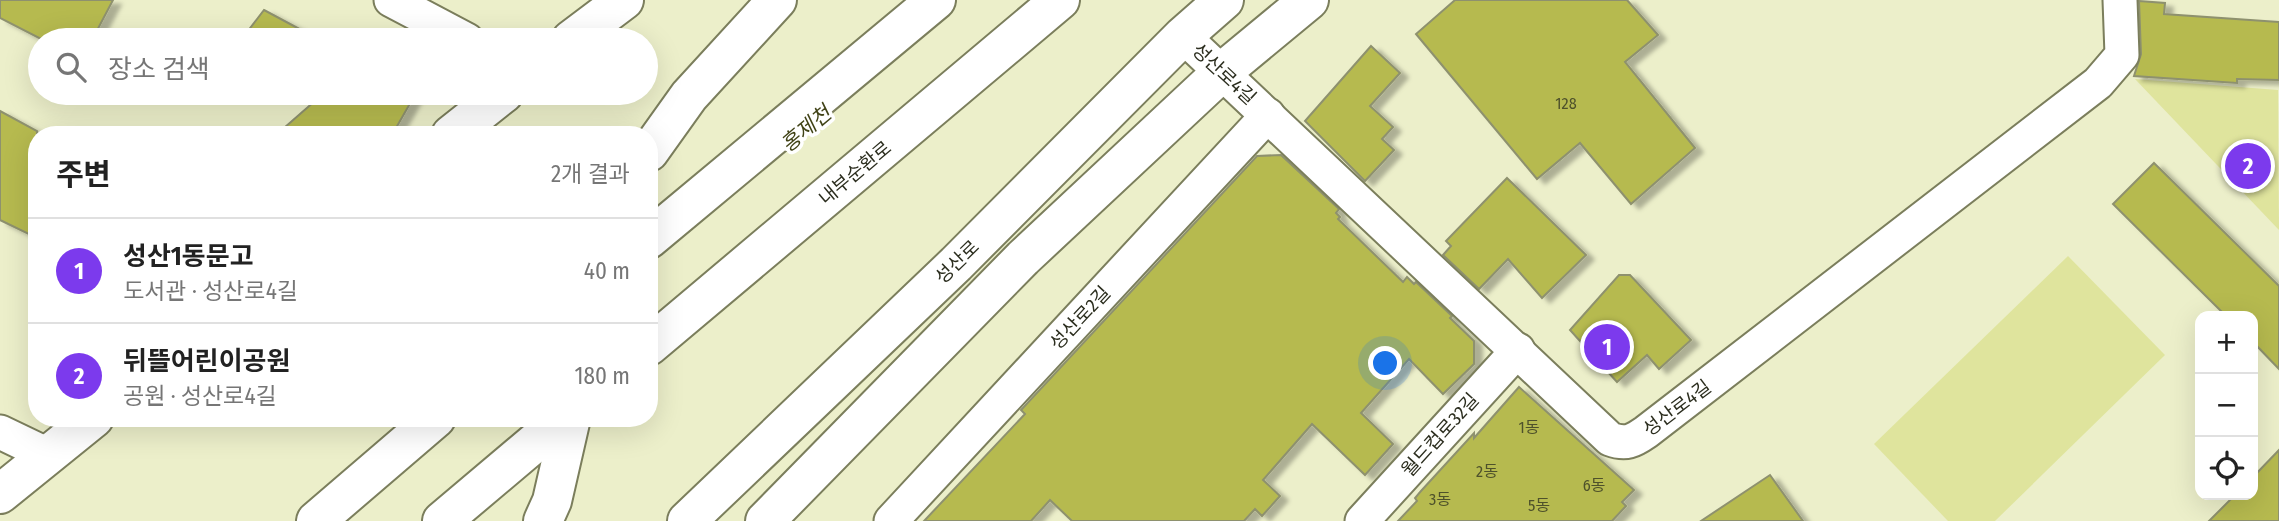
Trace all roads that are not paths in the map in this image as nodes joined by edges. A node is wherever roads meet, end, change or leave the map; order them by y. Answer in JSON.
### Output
{"nodes":[{"id":1,"x":391,"y":0,"type":"edge"},
{"id":2,"x":624,"y":0,"type":"edge"},
{"id":3,"x":777,"y":0,"type":"edge"},
{"id":4,"x":936,"y":0,"type":"edge"},
{"id":5,"x":1060,"y":0,"type":"edge"},
{"id":6,"x":1224,"y":0,"type":"edge"},
{"id":7,"x":1309,"y":0,"type":"edge"},
{"id":8,"x":2120,"y":0,"type":"edge"},
{"id":9,"x":444,"y":28,"type":"edge"},
{"id":10,"x":587,"y":28,"type":"edge"},
{"id":11,"x":1183,"y":36,"type":"junction"},
{"id":12,"x":1222,"y":72,"type":"junction"},
{"id":13,"x":489,"y":105,"type":"edge"},
{"id":14,"x":1268,"y":115,"type":"junction"},
{"id":15,"x":462,"y":126,"type":"edge"},
{"id":16,"x":658,"y":139,"type":"edge"},
{"id":17,"x":658,"y":232,"type":"edge"},
{"id":18,"x":658,"y":338,"type":"edge"},
{"id":19,"x":1518,"y":350,"type":"junction"},
{"id":20,"x":83,"y":427,"type":"edge"},
{"id":21,"x":426,"y":427,"type":"edge"},
{"id":22,"x":553,"y":427,"type":"edge"},
{"id":23,"x":569,"y":427,"type":"edge"},
{"id":24,"x":0,"y":432,"type":"edge"},
{"id":25,"x":47,"y":455,"type":"junction"},
{"id":26,"x":0,"y":494,"type":"edge"},
{"id":27,"x":316,"y":521,"type":"edge"},
{"id":28,"x":442,"y":521,"type":"edge"},
{"id":29,"x":543,"y":521,"type":"edge"},
{"id":30,"x":687,"y":521,"type":"edge"},
{"id":31,"x":765,"y":521,"type":"edge"},
{"id":32,"x":891,"y":521,"type":"edge"},
{"id":33,"x":1362,"y":521,"type":"edge"}],
"edges":[{"from":1,"to":9,"type":"street"},
{"from":2,"to":10,"type":"main road"},
{"from":3,"to":16,"type":"main road"},
{"from":4,"to":17,"type":"main road"},
{"from":5,"to":18,"type":"main road","name":"내부순환로"},
{"from":6,"to":11,"type":"main road","name":"성산로"},
{"from":7,"to":12,"type":"main road"},
{"from":8,"to":19,"type":"street","name":"성산로4길"},
{"from":11,"to":12,"type":"street","name":"성산로4길"},
{"from":11,"to":30,"type":"main road","name":"성산로"},
{"from":12,"to":14,"type":"street","name":"성산로4길"},
{"from":12,"to":31,"type":"main road"},
{"from":13,"to":15,"type":"main road"},
{"from":14,"to":19,"type":"street","name":"성산로4길"},
{"from":14,"to":32,"type":"street","name":"성산로2길"},
{"from":19,"to":33,"type":"street","name":"월드컵로32길"},
{"from":20,"to":25,"type":"main road"},
{"from":21,"to":27,"type":"main road"},
{"from":22,"to":28,"type":"main road"},
{"from":23,"to":29,"type":"main road"},
{"from":24,"to":25,"type":"street"},
{"from":25,"to":26,"type":"main road"}]}
